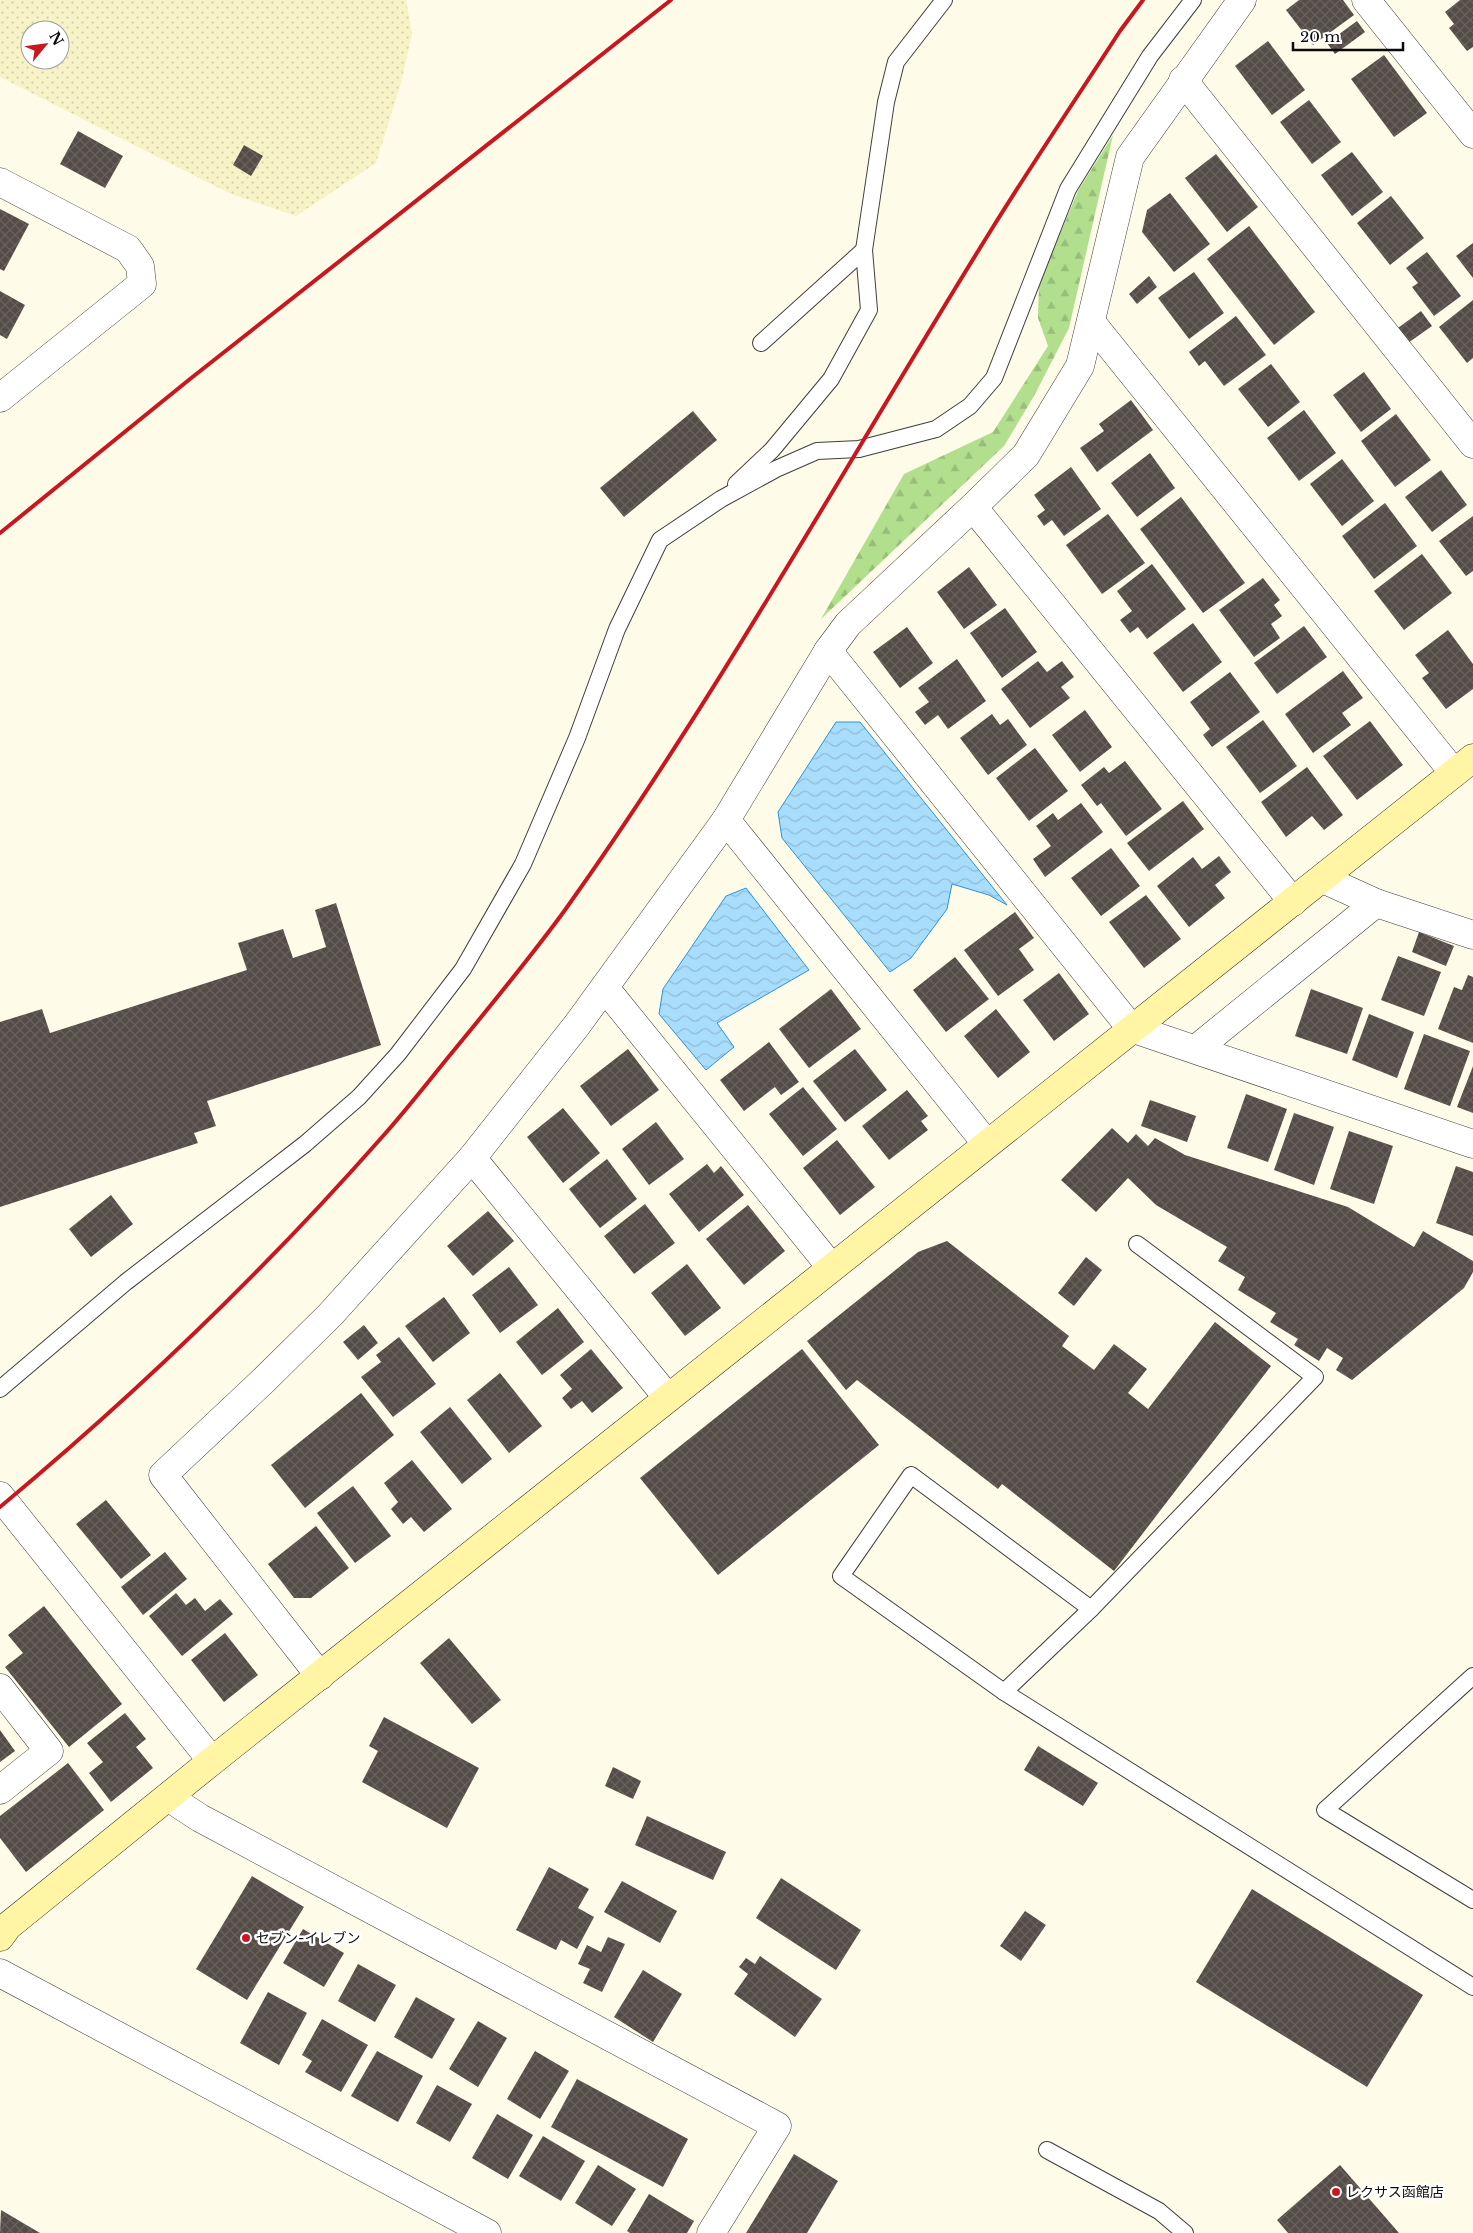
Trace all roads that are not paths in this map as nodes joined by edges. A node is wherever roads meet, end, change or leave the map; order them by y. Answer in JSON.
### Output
{"nodes":[{"id":1,"x":944,"y":0,"type":"edge"},
{"id":2,"x":1193,"y":0,"type":"edge"},
{"id":3,"x":1242,"y":0,"type":"edge"},
{"id":4,"x":1366,"y":0,"type":"edge"},
{"id":5,"x":1183,"y":80,"type":"junction"},
{"id":6,"x":1473,"y":134,"type":"edge"},
{"id":7,"x":0,"y":182,"type":"edge"},
{"id":8,"x":864,"y":250,"type":"junction"},
{"id":9,"x":1091,"y":322,"type":"junction"},
{"id":10,"x":761,"y":343,"type":"dead end"},
{"id":11,"x":1,"y":397,"type":"edge"},
{"id":12,"x":1473,"y":444,"type":"edge"},
{"id":13,"x":721,"y":499,"type":"junction"},
{"id":14,"x":973,"y":507,"type":"junction"},
{"id":15,"x":828,"y":651,"type":"junction"},
{"id":16,"x":1464,"y":765,"type":"edge"},
{"id":17,"x":726,"y":820,"type":"junction"},
{"id":18,"x":1323,"y":878,"type":"junction"},
{"id":19,"x":1293,"y":902,"type":"junction"},
{"id":20,"x":1376,"y":903,"type":"junction"},
{"id":21,"x":1473,"y":935,"type":"edge"},
{"id":22,"x":605,"y":988,"type":"junction"},
{"id":23,"x":1131,"y":1028,"type":"junction"},
{"id":24,"x":1196,"y":1049,"type":"junction"},
{"id":25,"x":986,"y":1144,"type":"junction"},
{"id":26,"x":1473,"y":1144,"type":"edge"},
{"id":27,"x":472,"y":1158,"type":"junction"},
{"id":28,"x":1137,"y":1244,"type":"dead end"},
{"id":29,"x":831,"y":1267,"type":"junction"},
{"id":30,"x":0,"y":1389,"type":"edge"},
{"id":31,"x":668,"y":1398,"type":"junction"},
{"id":32,"x":0,"y":1496,"type":"edge"},
{"id":33,"x":1091,"y":1609,"type":"junction"},
{"id":34,"x":320,"y":1676,"type":"junction"},
{"id":35,"x":1473,"y":1676,"type":"edge"},
{"id":36,"x":0,"y":1688,"type":"edge"},
{"id":37,"x":1004,"y":1692,"type":"junction"},
{"id":38,"x":212,"y":1761,"type":"junction"},
{"id":39,"x":0,"y":1790,"type":"edge"},
{"id":40,"x":168,"y":1797,"type":"junction"},
{"id":41,"x":1473,"y":1900,"type":"edge"},
{"id":42,"x":0,"y":1938,"type":"edge"},
{"id":43,"x":0,"y":1973,"type":"edge"},
{"id":44,"x":1473,"y":1986,"type":"edge"},
{"id":45,"x":1048,"y":2150,"type":"dead end"},
{"id":46,"x":487,"y":2233,"type":"edge"},
{"id":47,"x":711,"y":2233,"type":"edge"},
{"id":48,"x":1185,"y":2233,"type":"edge"}],
"edges":[{"from":1,"to":8,"type":"lane"},
{"from":2,"to":13,"type":"lane"},
{"from":3,"to":5,"type":"street"},
{"from":4,"to":6,"type":"street"},
{"from":5,"to":9,"type":"street"},
{"from":5,"to":12,"type":"street"},
{"from":7,"to":11,"type":"street"},
{"from":8,"to":10,"type":"lane"},
{"from":8,"to":13,"type":"lane"},
{"from":9,"to":14,"type":"street"},
{"from":9,"to":16,"type":"street"},
{"from":13,"to":30,"type":"lane"},
{"from":14,"to":15,"type":"street"},
{"from":14,"to":19,"type":"street"},
{"from":15,"to":17,"type":"street"},
{"from":15,"to":23,"type":"street"},
{"from":16,"to":18,"type":"street"},
{"from":17,"to":22,"type":"street"},
{"from":17,"to":25,"type":"street"},
{"from":18,"to":19,"type":"street"},
{"from":18,"to":20,"type":"street"},
{"from":19,"to":23,"type":"street"},
{"from":20,"to":21,"type":"street"},
{"from":20,"to":24,"type":"street"},
{"from":22,"to":27,"type":"street"},
{"from":22,"to":29,"type":"street"},
{"from":23,"to":24,"type":"street"},
{"from":23,"to":25,"type":"street"},
{"from":24,"to":26,"type":"street"},
{"from":25,"to":29,"type":"street"},
{"from":27,"to":31,"type":"street"},
{"from":27,"to":34,"type":"street"},
{"from":28,"to":33,"type":"lane"},
{"from":29,"to":31,"type":"street"},
{"from":31,"to":34,"type":"street"},
{"from":32,"to":38,"type":"street"},
{"from":33,"to":37,"type":"lane"},
{"from":33,"to":37,"type":"lane"},
{"from":34,"to":38,"type":"street"},
{"from":35,"to":41,"type":"lane"},
{"from":36,"to":39,"type":"street"},
{"from":37,"to":44,"type":"lane"},
{"from":38,"to":40,"type":"street"},
{"from":40,"to":42,"type":"street"},
{"from":40,"to":47,"type":"street"},
{"from":43,"to":46,"type":"street"},
{"from":45,"to":48,"type":"lane"}]}
